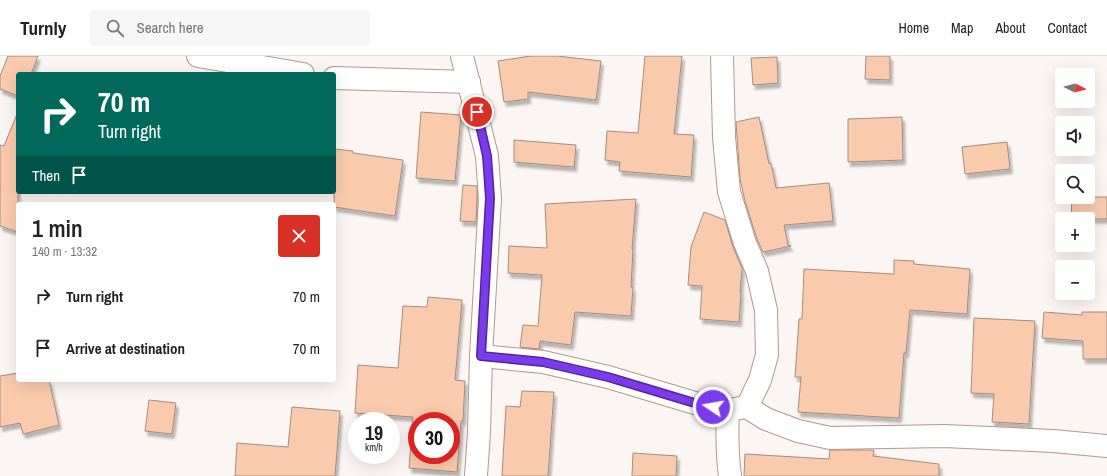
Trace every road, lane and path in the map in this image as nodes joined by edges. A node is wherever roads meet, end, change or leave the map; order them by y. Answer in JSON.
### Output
{"nodes":[{"id":1,"x":198,"y":56,"type":"edge"},
{"id":2,"x":462,"y":56,"type":"edge"},
{"id":3,"x":722,"y":56,"type":"edge"},
{"id":4,"x":242,"y":60,"type":"edge"},
{"id":5,"x":294,"y":72,"type":"edge"},
{"id":6,"x":336,"y":78,"type":"edge"},
{"id":7,"x":469,"y":82,"type":"junction"},
{"id":8,"x":481,"y":356,"type":"junction"},
{"id":9,"x":738,"y":409,"type":"junction"},
{"id":10,"x":1107,"y":446,"type":"edge"},
{"id":11,"x":476,"y":476,"type":"edge"},
{"id":12,"x":730,"y":476,"type":"edge"}],
"edges":[{"from":1,"to":4,"type":"street"},
{"from":2,"to":7,"type":"street"},
{"from":3,"to":9,"type":"street"},
{"from":4,"to":5,"type":"street"},
{"from":6,"to":7,"type":"street"},
{"from":7,"to":8,"type":"street"},
{"from":8,"to":9,"type":"street"},
{"from":8,"to":11,"type":"street"},
{"from":9,"to":10,"type":"street"},
{"from":9,"to":12,"type":"street"}]}
